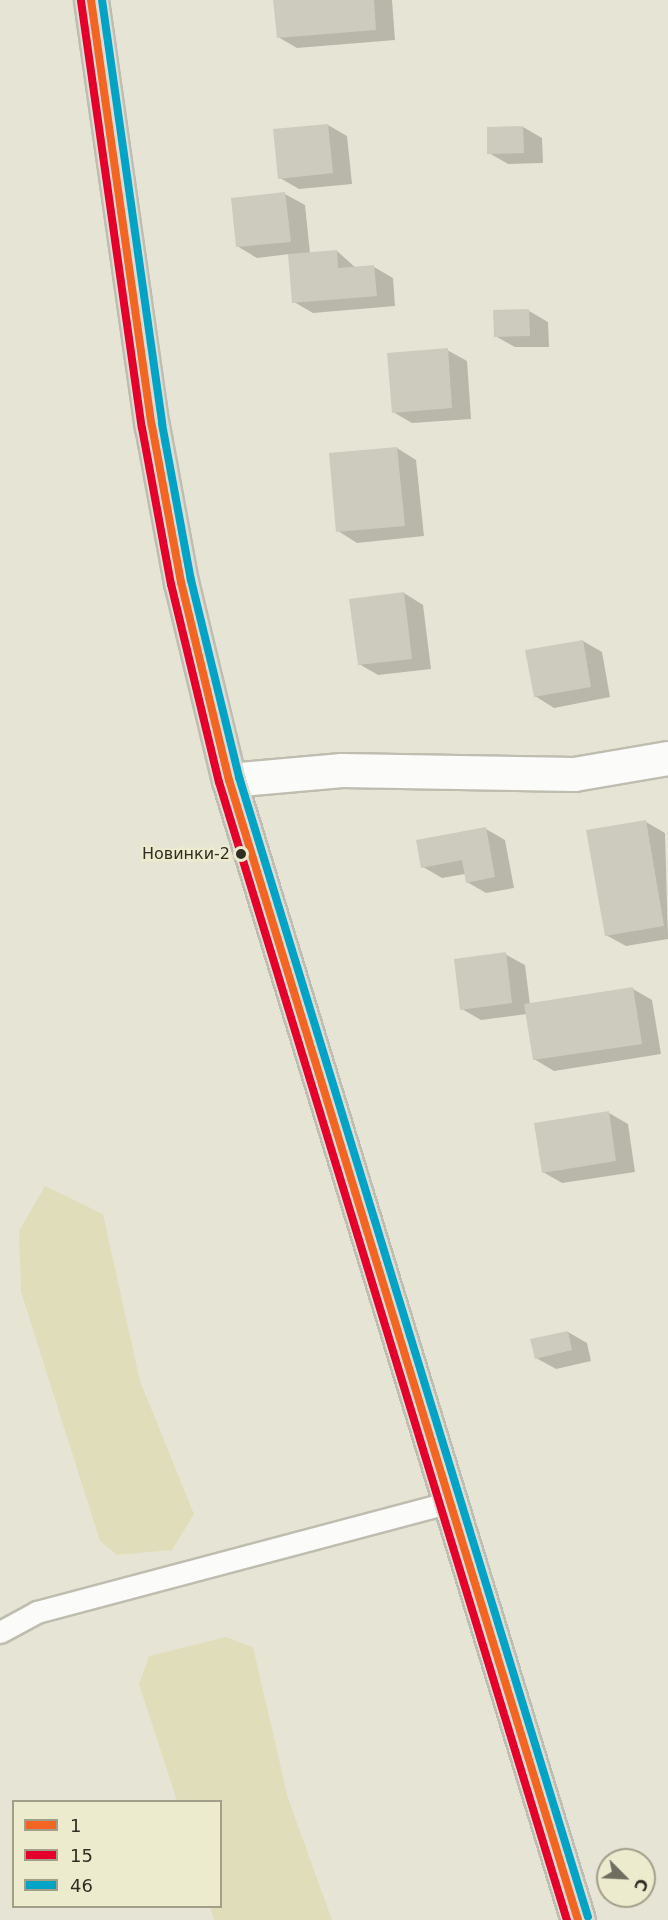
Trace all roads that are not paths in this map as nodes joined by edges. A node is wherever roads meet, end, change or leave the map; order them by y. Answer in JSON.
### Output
{"nodes":[{"id":1,"x":92,"y":0,"type":"edge"},
{"id":2,"x":668,"y":758,"type":"edge"},
{"id":3,"x":229,"y":780,"type":"junction"},
{"id":4,"x":446,"y":1503,"type":"junction"},
{"id":5,"x":0,"y":1632,"type":"edge"},
{"id":6,"x":578,"y":1920,"type":"edge"}],
"edges":[{"from":1,"to":3,"type":"main road"},
{"from":2,"to":3,"type":"street"},
{"from":3,"to":4,"type":"main road"},
{"from":4,"to":5,"type":"lane"},
{"from":4,"to":6,"type":"main road"}]}
